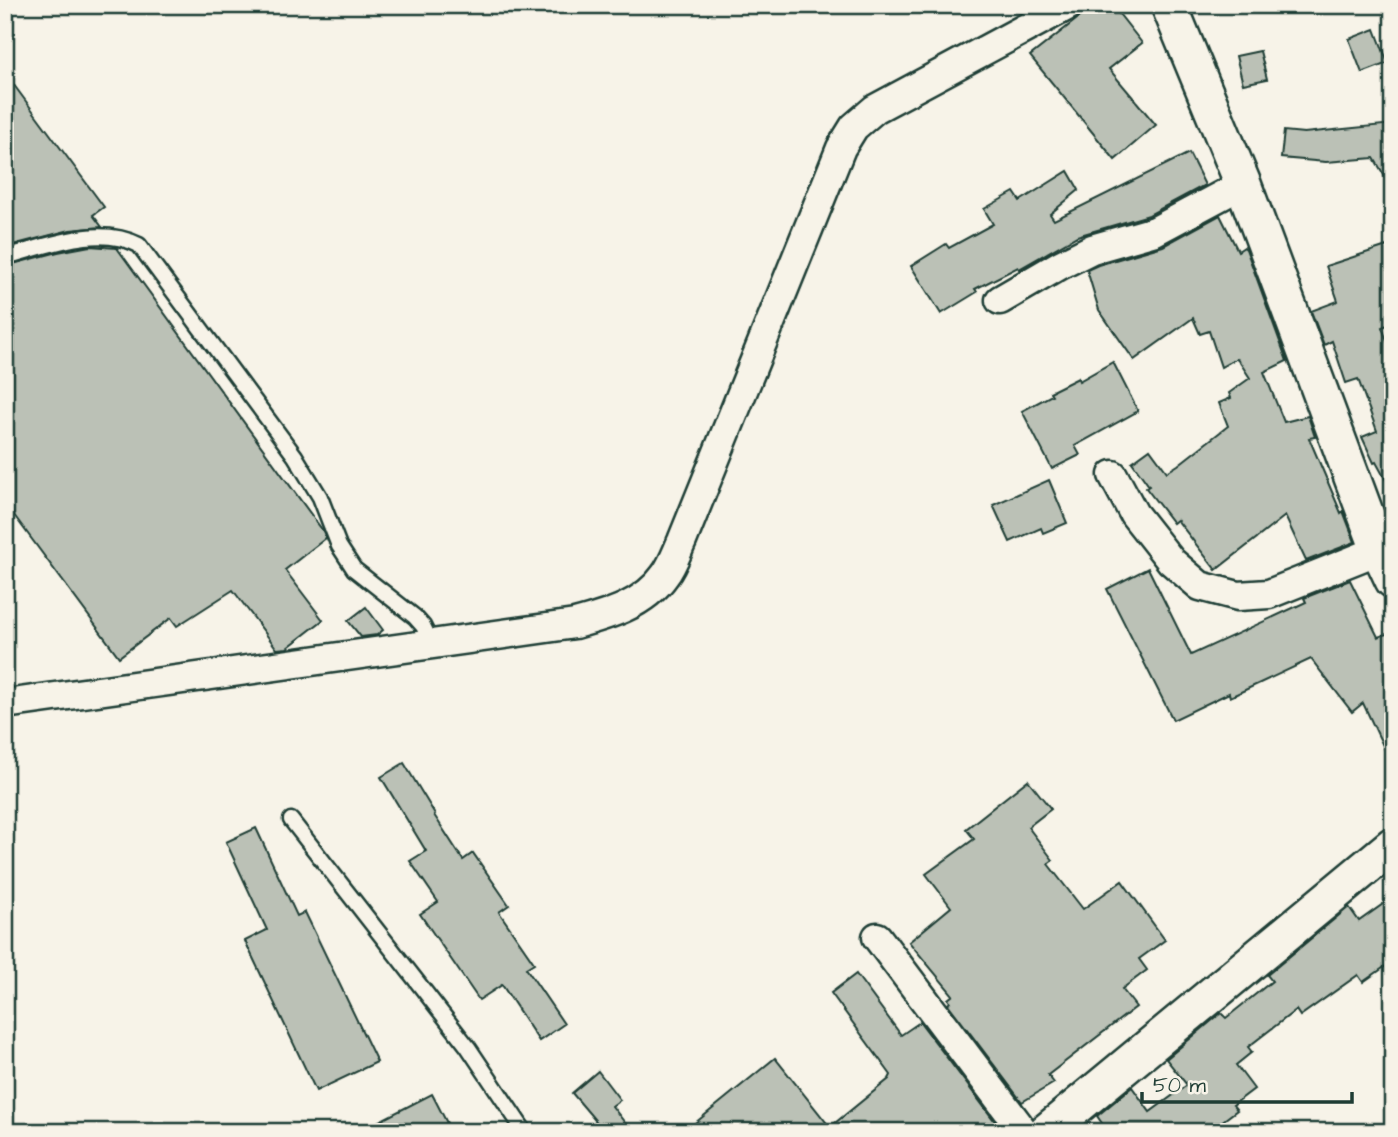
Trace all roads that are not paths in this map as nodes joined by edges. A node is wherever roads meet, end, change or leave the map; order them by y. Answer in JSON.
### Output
{"nodes":[{"id":1,"x":1069,"y":5,"type":"edge"},
{"id":2,"x":1169,"y":5,"type":"edge"},
{"id":3,"x":1243,"y":184,"type":"junction"},
{"id":4,"x":5,"y":257,"type":"edge"},
{"id":5,"x":1000,"y":300,"type":"dead end"},
{"id":6,"x":1113,"y":475,"type":"dead end"},
{"id":7,"x":1386,"y":565,"type":"edge"},
{"id":8,"x":432,"y":644,"type":"junction"},
{"id":9,"x":5,"y":704,"type":"edge"},
{"id":10,"x":291,"y":820,"type":"dead end"},
{"id":11,"x":1393,"y":845,"type":"edge"},
{"id":12,"x":877,"y":937,"type":"dead end"},
{"id":13,"x":525,"y":1132,"type":"edge"},
{"id":14,"x":1024,"y":1132,"type":"edge"},
{"id":15,"x":1046,"y":1132,"type":"edge"}],
"edges":[{"from":1,"to":8,"type":"street"},
{"from":2,"to":3,"type":"street"},
{"from":3,"to":5,"type":"street"},
{"from":3,"to":7,"type":"street"},
{"from":4,"to":8,"type":"lane"},
{"from":6,"to":7,"type":"street"},
{"from":8,"to":9,"type":"street"},
{"from":10,"to":13,"type":"lane"},
{"from":11,"to":15,"type":"street"},
{"from":12,"to":14,"type":"street"}]}
